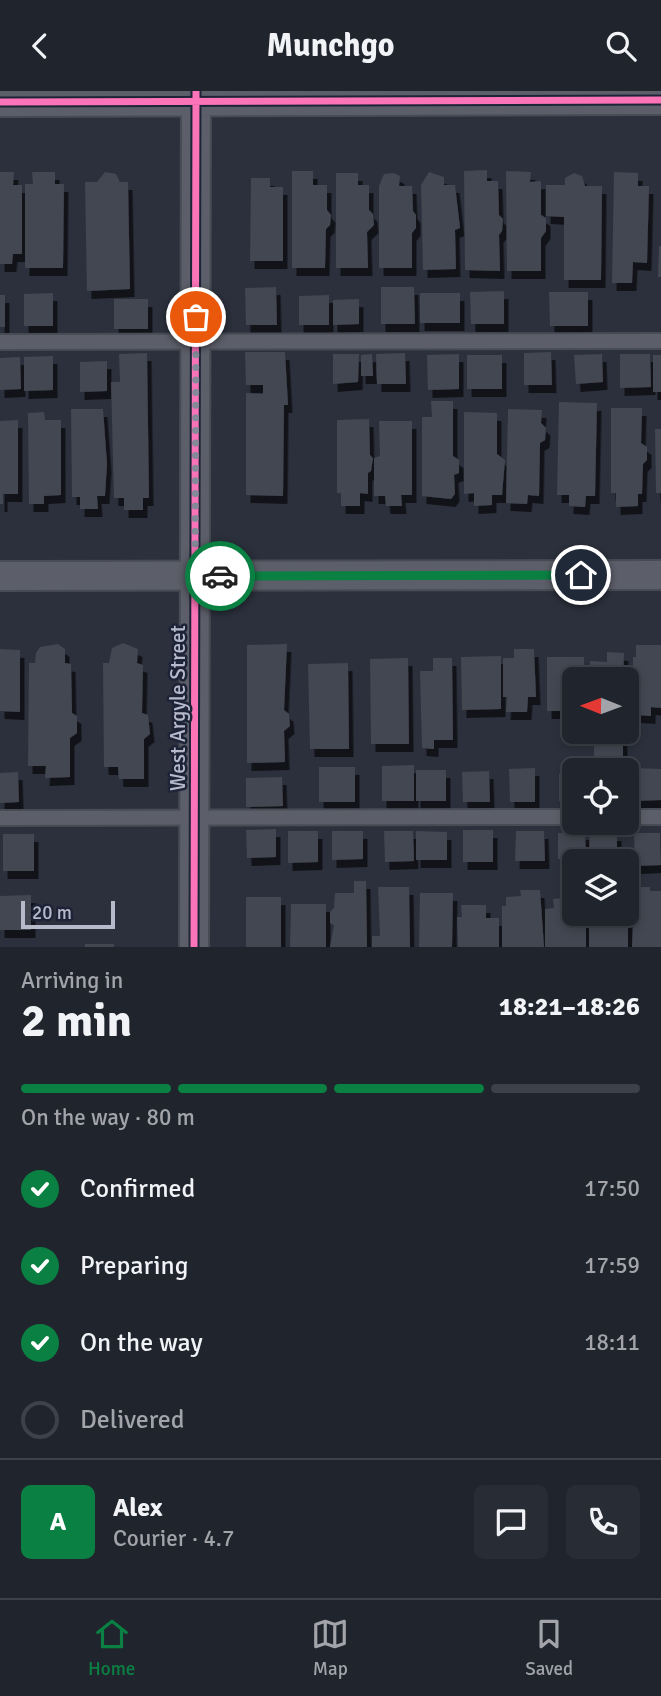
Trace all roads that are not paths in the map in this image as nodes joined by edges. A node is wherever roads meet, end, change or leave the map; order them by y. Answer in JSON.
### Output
{"nodes":[{"id":1,"x":196,"y":97,"type":"edge"},
{"id":2,"x":661,"y":100,"type":"edge"},
{"id":3,"x":0,"y":103,"type":"edge"},
{"id":4,"x":196,"y":341,"type":"junction"},
{"id":5,"x":661,"y":341,"type":"edge"},
{"id":6,"x":0,"y":342,"type":"edge"},
{"id":7,"x":661,"y":575,"type":"edge"},
{"id":8,"x":0,"y":576,"type":"edge"},
{"id":9,"x":195,"y":576,"type":"junction"},
{"id":10,"x":562,"y":817,"type":"edge"},
{"id":11,"x":639,"y":817,"type":"edge"},
{"id":12,"x":661,"y":817,"type":"edge"},
{"id":13,"x":0,"y":818,"type":"edge"},
{"id":14,"x":195,"y":818,"type":"junction"},
{"id":15,"x":194,"y":947,"type":"edge"}],
"edges":[{"from":1,"to":2,"type":"street"},
{"from":1,"to":3,"type":"street"},
{"from":1,"to":4,"type":"street","name":"West Argyle Street"},
{"from":4,"to":5,"type":"lane"},
{"from":4,"to":6,"type":"lane"},
{"from":4,"to":9,"type":"street","name":"West Argyle Street"},
{"from":7,"to":9,"type":"street"},
{"from":8,"to":9,"type":"street"},
{"from":9,"to":14,"type":"street","name":"West Argyle Street"},
{"from":10,"to":14,"type":"lane"},
{"from":11,"to":12,"type":"lane"},
{"from":13,"to":14,"type":"lane"},
{"from":14,"to":15,"type":"street","name":"West Argyle Street"}]}
